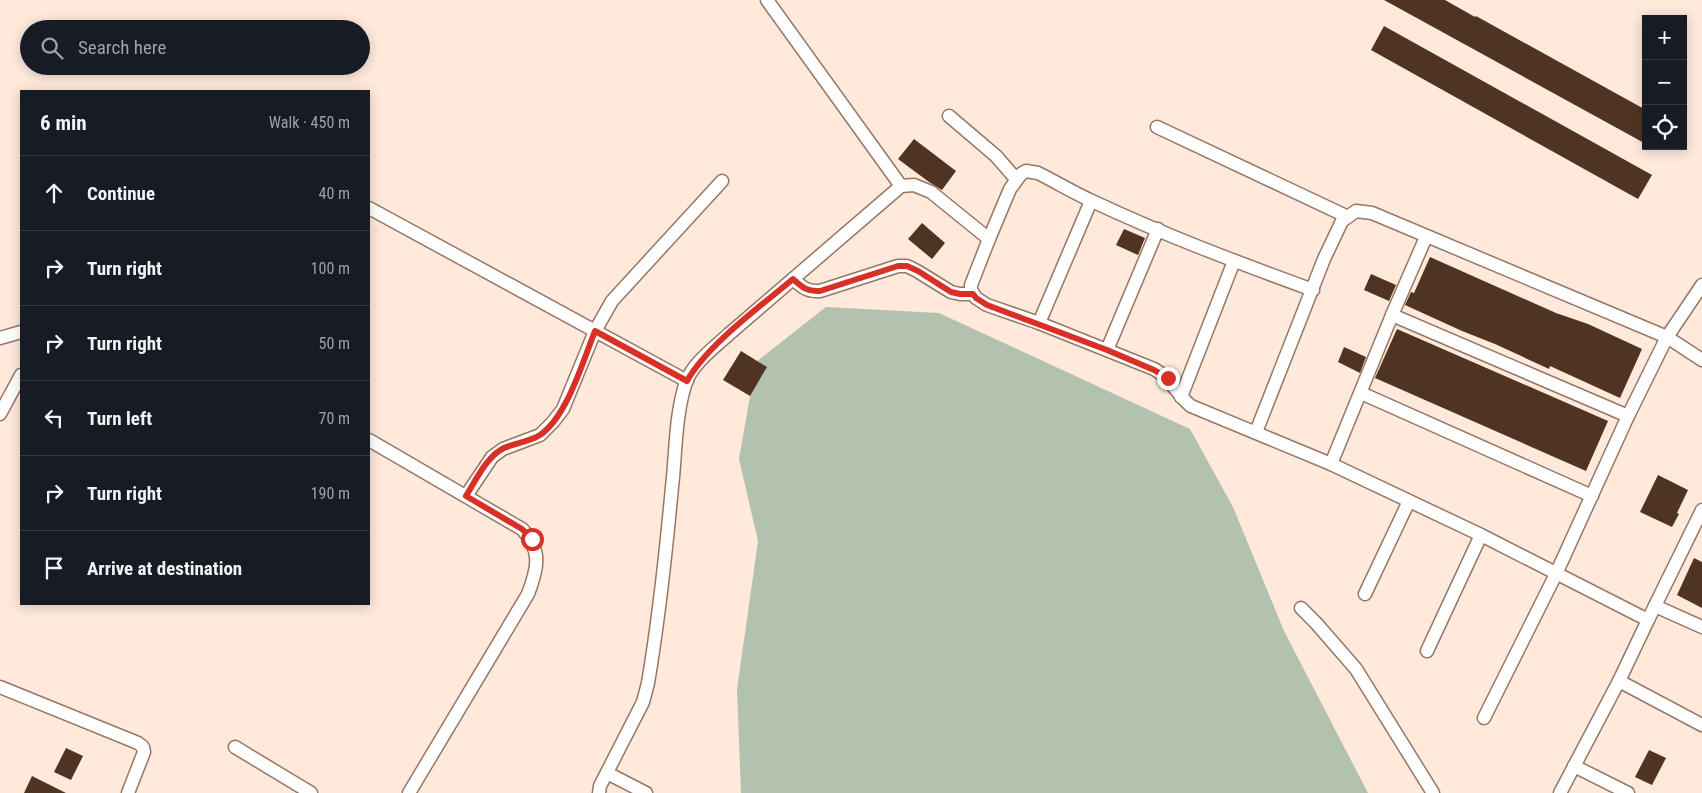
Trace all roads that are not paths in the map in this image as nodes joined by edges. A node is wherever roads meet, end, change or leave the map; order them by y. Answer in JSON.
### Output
{"nodes":[{"id":1,"x":767,"y":0,"type":"edge"},
{"id":2,"x":948,"y":116,"type":"dead end"},
{"id":3,"x":1157,"y":127,"type":"dead end"},
{"id":4,"x":1016,"y":179,"type":"junction"},
{"id":5,"x":722,"y":181,"type":"dead end"},
{"id":6,"x":901,"y":186,"type":"junction"},
{"id":7,"x":1091,"y":201,"type":"junction"},
{"id":8,"x":370,"y":209,"type":"edge"},
{"id":9,"x":1346,"y":216,"type":"junction"},
{"id":10,"x":1158,"y":229,"type":"junction"},
{"id":11,"x":1426,"y":237,"type":"junction"},
{"id":12,"x":990,"y":239,"type":"junction"},
{"id":13,"x":1234,"y":261,"type":"junction"},
{"id":14,"x":793,"y":279,"type":"junction"},
{"id":15,"x":1702,"y":285,"type":"edge"},
{"id":16,"x":1313,"y":290,"type":"junction"},
{"id":17,"x":973,"y":294,"type":"junction"},
{"id":18,"x":1392,"y":315,"type":"junction"},
{"id":19,"x":1039,"y":324,"type":"junction"},
{"id":20,"x":595,"y":331,"type":"junction"},
{"id":21,"x":20,"y":332,"type":"edge"},
{"id":22,"x":1667,"y":337,"type":"junction"},
{"id":23,"x":0,"y":338,"type":"edge"},
{"id":24,"x":1107,"y":350,"type":"junction"},
{"id":25,"x":1702,"y":360,"type":"edge"},
{"id":26,"x":20,"y":378,"type":"edge"},
{"id":27,"x":687,"y":381,"type":"junction"},
{"id":28,"x":1361,"y":392,"type":"junction"},
{"id":29,"x":1182,"y":397,"type":"junction"},
{"id":30,"x":0,"y":414,"type":"edge"},
{"id":31,"x":1628,"y":416,"type":"junction"},
{"id":32,"x":1256,"y":432,"type":"junction"},
{"id":33,"x":370,"y":441,"type":"edge"},
{"id":34,"x":1331,"y":464,"type":"junction"},
{"id":35,"x":466,"y":496,"type":"junction"},
{"id":36,"x":1592,"y":496,"type":"junction"},
{"id":37,"x":1409,"y":501,"type":"junction"},
{"id":38,"x":1702,"y":510,"type":"edge"},
{"id":39,"x":1481,"y":535,"type":"junction"},
{"id":40,"x":1556,"y":574,"type":"junction"},
{"id":41,"x":1365,"y":594,"type":"dead end"},
{"id":42,"x":1655,"y":606,"type":"junction"},
{"id":43,"x":1301,"y":608,"type":"dead end"},
{"id":44,"x":1648,"y":620,"type":"junction"},
{"id":45,"x":1702,"y":627,"type":"edge"},
{"id":46,"x":1427,"y":651,"type":"dead end"},
{"id":47,"x":1620,"y":681,"type":"junction"},
{"id":48,"x":0,"y":687,"type":"edge"},
{"id":49,"x":1484,"y":718,"type":"dead end"},
{"id":50,"x":1702,"y":725,"type":"edge"},
{"id":51,"x":235,"y":747,"type":"dead end"},
{"id":52,"x":1574,"y":766,"type":"junction"},
{"id":53,"x":607,"y":773,"type":"junction"},
{"id":54,"x":128,"y":793,"type":"edge"},
{"id":55,"x":311,"y":793,"type":"edge"},
{"id":56,"x":410,"y":793,"type":"edge"},
{"id":57,"x":598,"y":793,"type":"edge"},
{"id":58,"x":646,"y":793,"type":"edge"},
{"id":59,"x":1433,"y":793,"type":"edge"},
{"id":60,"x":1560,"y":793,"type":"edge"},
{"id":61,"x":1628,"y":793,"type":"edge"}],
"edges":[{"from":1,"to":6,"type":"street"},
{"from":2,"to":4,"type":"street"},
{"from":3,"to":9,"type":"street"},
{"from":4,"to":7,"type":"street"},
{"from":4,"to":12,"type":"street"},
{"from":5,"to":20,"type":"street"},
{"from":6,"to":12,"type":"street"},
{"from":6,"to":14,"type":"street"},
{"from":7,"to":10,"type":"street"},
{"from":7,"to":19,"type":"street"},
{"from":8,"to":20,"type":"street"},
{"from":9,"to":11,"type":"street"},
{"from":9,"to":16,"type":"street"},
{"from":10,"to":13,"type":"street"},
{"from":10,"to":24,"type":"street"},
{"from":11,"to":18,"type":"street"},
{"from":11,"to":22,"type":"street"},
{"from":12,"to":17,"type":"street"},
{"from":13,"to":16,"type":"street"},
{"from":13,"to":29,"type":"street"},
{"from":14,"to":17,"type":"street"},
{"from":14,"to":27,"type":"street"},
{"from":15,"to":22,"type":"street"},
{"from":16,"to":32,"type":"street"},
{"from":17,"to":19,"type":"street"},
{"from":18,"to":28,"type":"street"},
{"from":18,"to":31,"type":"street"},
{"from":19,"to":24,"type":"street"},
{"from":20,"to":27,"type":"street"},
{"from":20,"to":35,"type":"street"},
{"from":21,"to":23,"type":"street"},
{"from":22,"to":25,"type":"street"},
{"from":22,"to":31,"type":"street"},
{"from":24,"to":29,"type":"street"},
{"from":26,"to":30,"type":"street"},
{"from":27,"to":53,"type":"street"},
{"from":28,"to":34,"type":"street"},
{"from":28,"to":36,"type":"street"},
{"from":29,"to":32,"type":"street"},
{"from":31,"to":36,"type":"street"},
{"from":32,"to":34,"type":"street"},
{"from":33,"to":35,"type":"street"},
{"from":34,"to":37,"type":"street"},
{"from":35,"to":56,"type":"street"},
{"from":36,"to":40,"type":"street"},
{"from":37,"to":39,"type":"street"},
{"from":37,"to":41,"type":"street"},
{"from":38,"to":42,"type":"street"},
{"from":39,"to":40,"type":"street"},
{"from":39,"to":46,"type":"street"},
{"from":40,"to":44,"type":"street"},
{"from":40,"to":49,"type":"street"},
{"from":42,"to":44,"type":"street"},
{"from":42,"to":45,"type":"street"},
{"from":43,"to":59,"type":"street"},
{"from":44,"to":47,"type":"street"},
{"from":47,"to":50,"type":"street"},
{"from":47,"to":52,"type":"street"},
{"from":48,"to":54,"type":"street"},
{"from":51,"to":55,"type":"street"},
{"from":52,"to":60,"type":"street"},
{"from":52,"to":61,"type":"street"},
{"from":53,"to":57,"type":"street"},
{"from":53,"to":58,"type":"street"}]}
